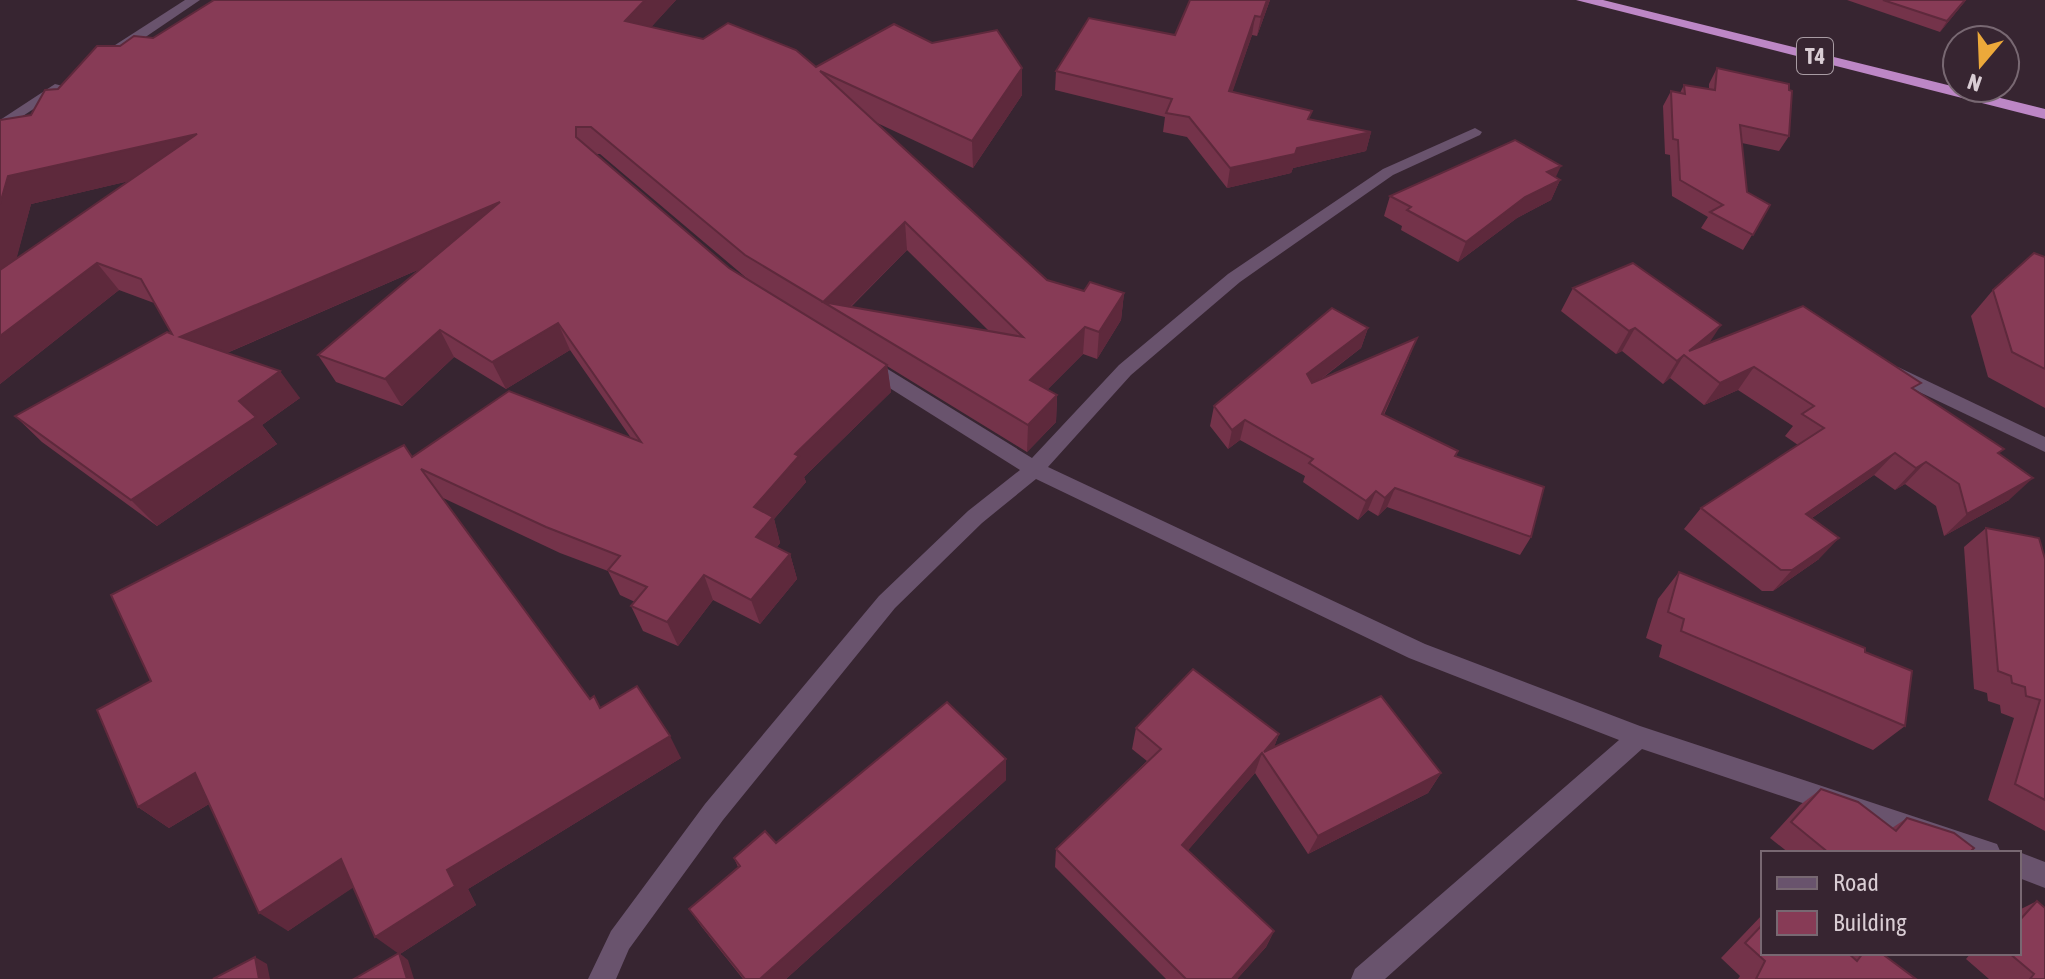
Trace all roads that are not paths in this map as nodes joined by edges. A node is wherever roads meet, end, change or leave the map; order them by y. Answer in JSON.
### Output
{"nodes":[{"id":1,"x":194,"y":0,"type":"edge"},
{"id":2,"x":1584,"y":0,"type":"edge"},
{"id":3,"x":103,"y":59,"type":"edge"},
{"id":4,"x":78,"y":76,"type":"edge"},
{"id":5,"x":2045,"y":114,"type":"edge"},
{"id":6,"x":0,"y":127,"type":"edge"},
{"id":7,"x":1475,"y":132,"type":"dead end"},
{"id":8,"x":849,"y":354,"type":"edge"},
{"id":9,"x":1876,"y":364,"type":"edge"},
{"id":10,"x":2045,"y":445,"type":"edge"},
{"id":11,"x":1034,"y":469,"type":"junction"},
{"id":12,"x":1639,"y":737,"type":"junction"},
{"id":13,"x":1982,"y":851,"type":"edge"},
{"id":14,"x":2021,"y":866,"type":"edge"},
{"id":15,"x":2045,"y":875,"type":"edge"},
{"id":16,"x":602,"y":979,"type":"edge"},
{"id":17,"x":1365,"y":979,"type":"edge"}],
"edges":[{"from":1,"to":3,"type":"street"},
{"from":2,"to":5,"type":"highway","number":"T4"},
{"from":4,"to":6,"type":"street"},
{"from":7,"to":11,"type":"street"},
{"from":8,"to":11,"type":"street"},
{"from":9,"to":10,"type":"street"},
{"from":11,"to":12,"type":"street"},
{"from":11,"to":16,"type":"street"},
{"from":12,"to":13,"type":"street"},
{"from":12,"to":17,"type":"street"},
{"from":14,"to":15,"type":"street"}]}
